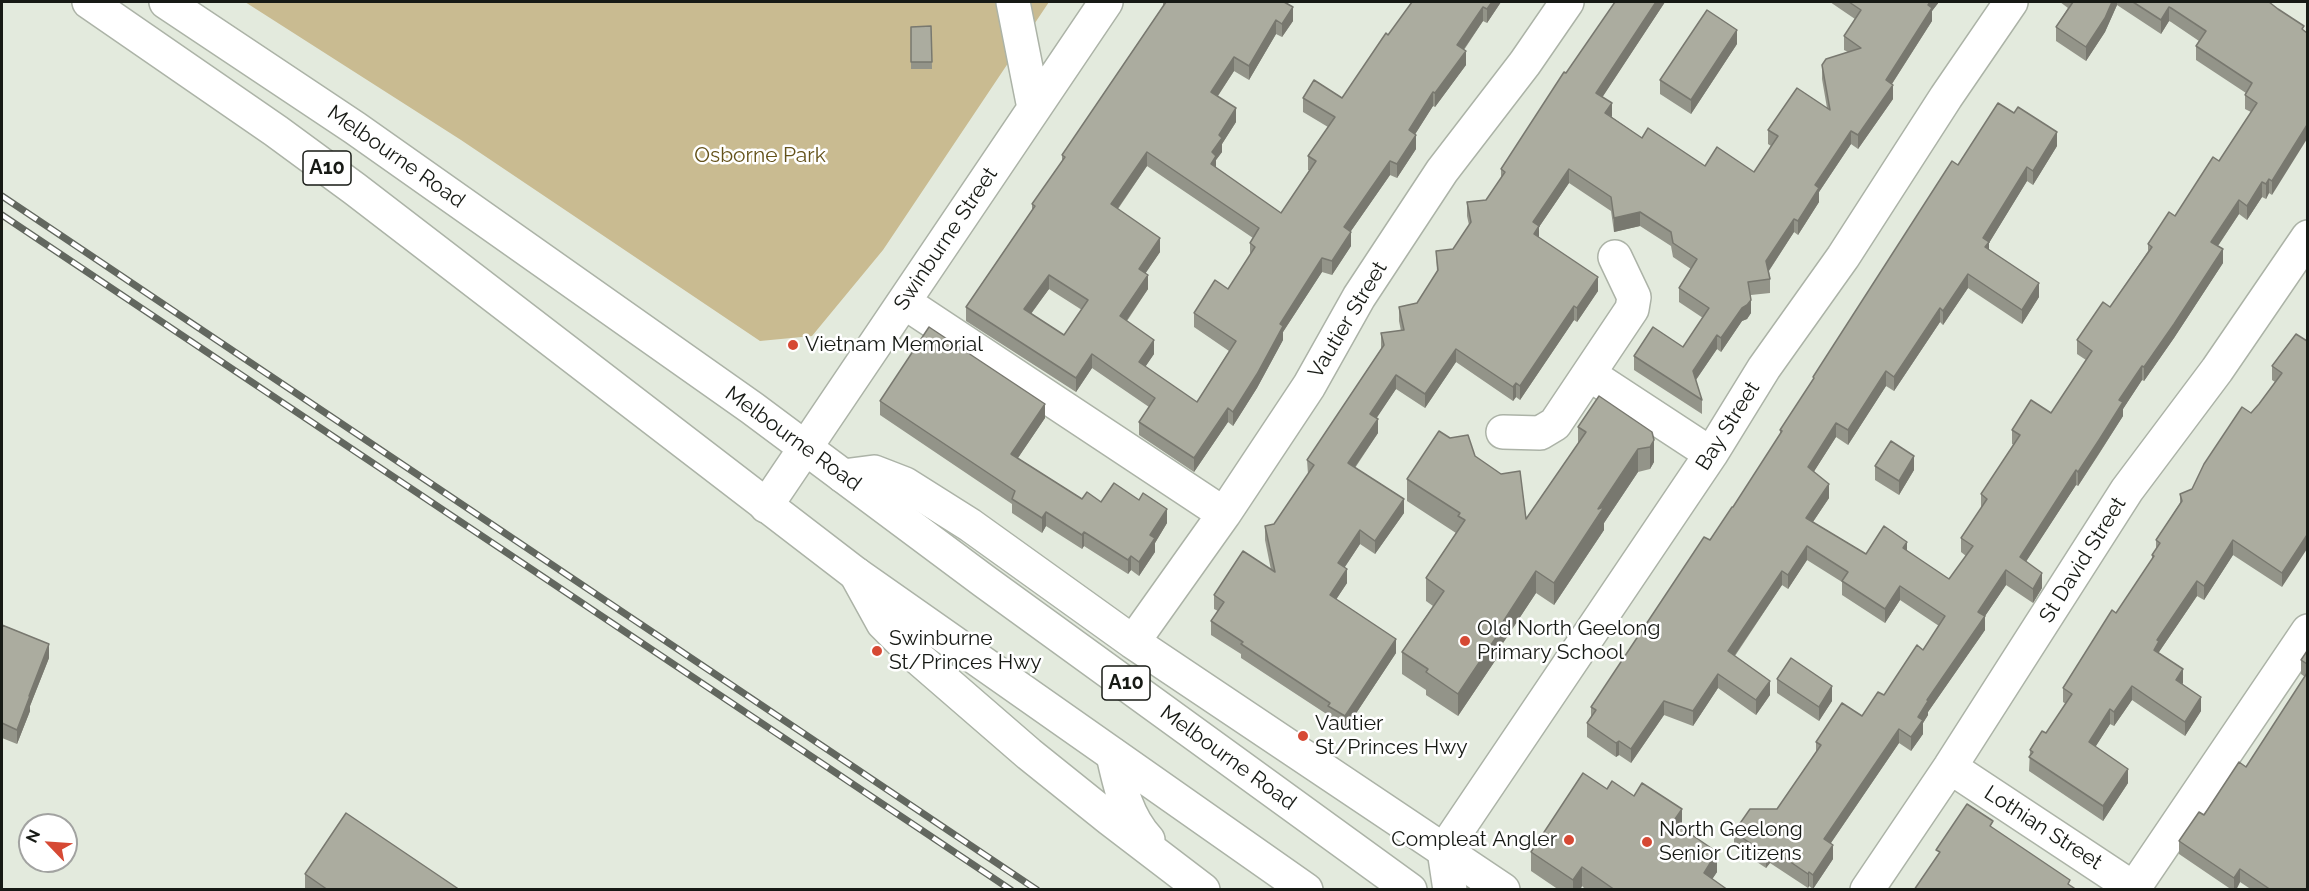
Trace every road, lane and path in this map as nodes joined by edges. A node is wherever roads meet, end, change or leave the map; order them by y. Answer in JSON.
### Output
{"nodes":[{"id":1,"x":89,"y":2,"type":"edge"},
{"id":2,"x":166,"y":2,"type":"edge"},
{"id":3,"x":1013,"y":2,"type":"edge"},
{"id":4,"x":1106,"y":2,"type":"edge"},
{"id":5,"x":1567,"y":2,"type":"edge"},
{"id":6,"x":2011,"y":2,"type":"edge"},
{"id":7,"x":1034,"y":108,"type":"junction"},
{"id":8,"x":2307,"y":237,"type":"edge"},
{"id":9,"x":1615,"y":257,"type":"dead end"},
{"id":10,"x":904,"y":302,"type":"junction"},
{"id":11,"x":1589,"y":374,"type":"junction"},
{"id":12,"x":1503,"y":432,"type":"dead end"},
{"id":13,"x":806,"y":448,"type":"junction"},
{"id":14,"x":1711,"y":454,"type":"junction"},
{"id":15,"x":843,"y":476,"type":"junction"},
{"id":16,"x":766,"y":506,"type":"junction"},
{"id":17,"x":1224,"y":514,"type":"junction"},
{"id":18,"x":856,"y":573,"type":"junction"},
{"id":19,"x":2307,"y":631,"type":"edge"},
{"id":20,"x":1132,"y":642,"type":"junction"},
{"id":21,"x":1113,"y":755,"type":"junction"},
{"id":22,"x":1950,"y":767,"type":"junction"},
{"id":23,"x":1444,"y":850,"type":"junction"},
{"id":24,"x":1168,"y":861,"type":"junction"},
{"id":25,"x":1401,"y":887,"type":"edge"},
{"id":26,"x":2135,"y":889,"type":"edge"},
{"id":27,"x":1203,"y":890,"type":"edge"},
{"id":28,"x":1306,"y":890,"type":"edge"},
{"id":29,"x":1450,"y":890,"type":"edge"},
{"id":30,"x":1503,"y":890,"type":"edge"},
{"id":31,"x":1867,"y":890,"type":"edge"}],
"edges":[{"from":1,"to":16,"type":"main road","number":"A10"},
{"from":2,"to":13,"type":"main road","name":"Melbourne Road","number":"A10"},
{"from":3,"to":7,"type":"main road"},
{"from":4,"to":7,"type":"main road","name":"Swinburne Street"},
{"from":5,"to":17,"type":"main road","name":"Vautier Street"},
{"from":6,"to":14,"type":"main road","name":"Bay Street"},
{"from":7,"to":10,"type":"main road","name":"Swinburne Street"},
{"from":8,"to":22,"type":"main road","name":"St David Street"},
{"from":9,"to":11,"type":"main road"},
{"from":10,"to":13,"type":"main road","name":"Swinburne Street"},
{"from":10,"to":17,"type":"main road"},
{"from":11,"to":12,"type":"main road"},
{"from":11,"to":14,"type":"main road"},
{"from":13,"to":15,"type":"main road","name":"Melbourne Road","number":"A10"},
{"from":13,"to":16,"type":"main road","name":"Swinburne Street"},
{"from":14,"to":23,"type":"main road","name":"Bay Street"},
{"from":15,"to":20,"type":"main road"},
{"from":15,"to":25,"type":"main road","name":"Melbourne Road","number":"A10"},
{"from":16,"to":18,"type":"main road","number":"A10"},
{"from":17,"to":20,"type":"main road","name":"Vautier Street"},
{"from":18,"to":21,"type":"main road","number":"A10"},
{"from":18,"to":24,"type":"main road"},
{"from":19,"to":26,"type":"main road"},
{"from":20,"to":23,"type":"main road"},
{"from":21,"to":24,"type":"main road"},
{"from":21,"to":28,"type":"main road","number":"A10"},
{"from":22,"to":26,"type":"main road","name":"Lothian Street"},
{"from":22,"to":31,"type":"main road","name":"St David Street"},
{"from":23,"to":29,"type":"main road"},
{"from":23,"to":30,"type":"main road"},
{"from":24,"to":27,"type":"main road"}]}
